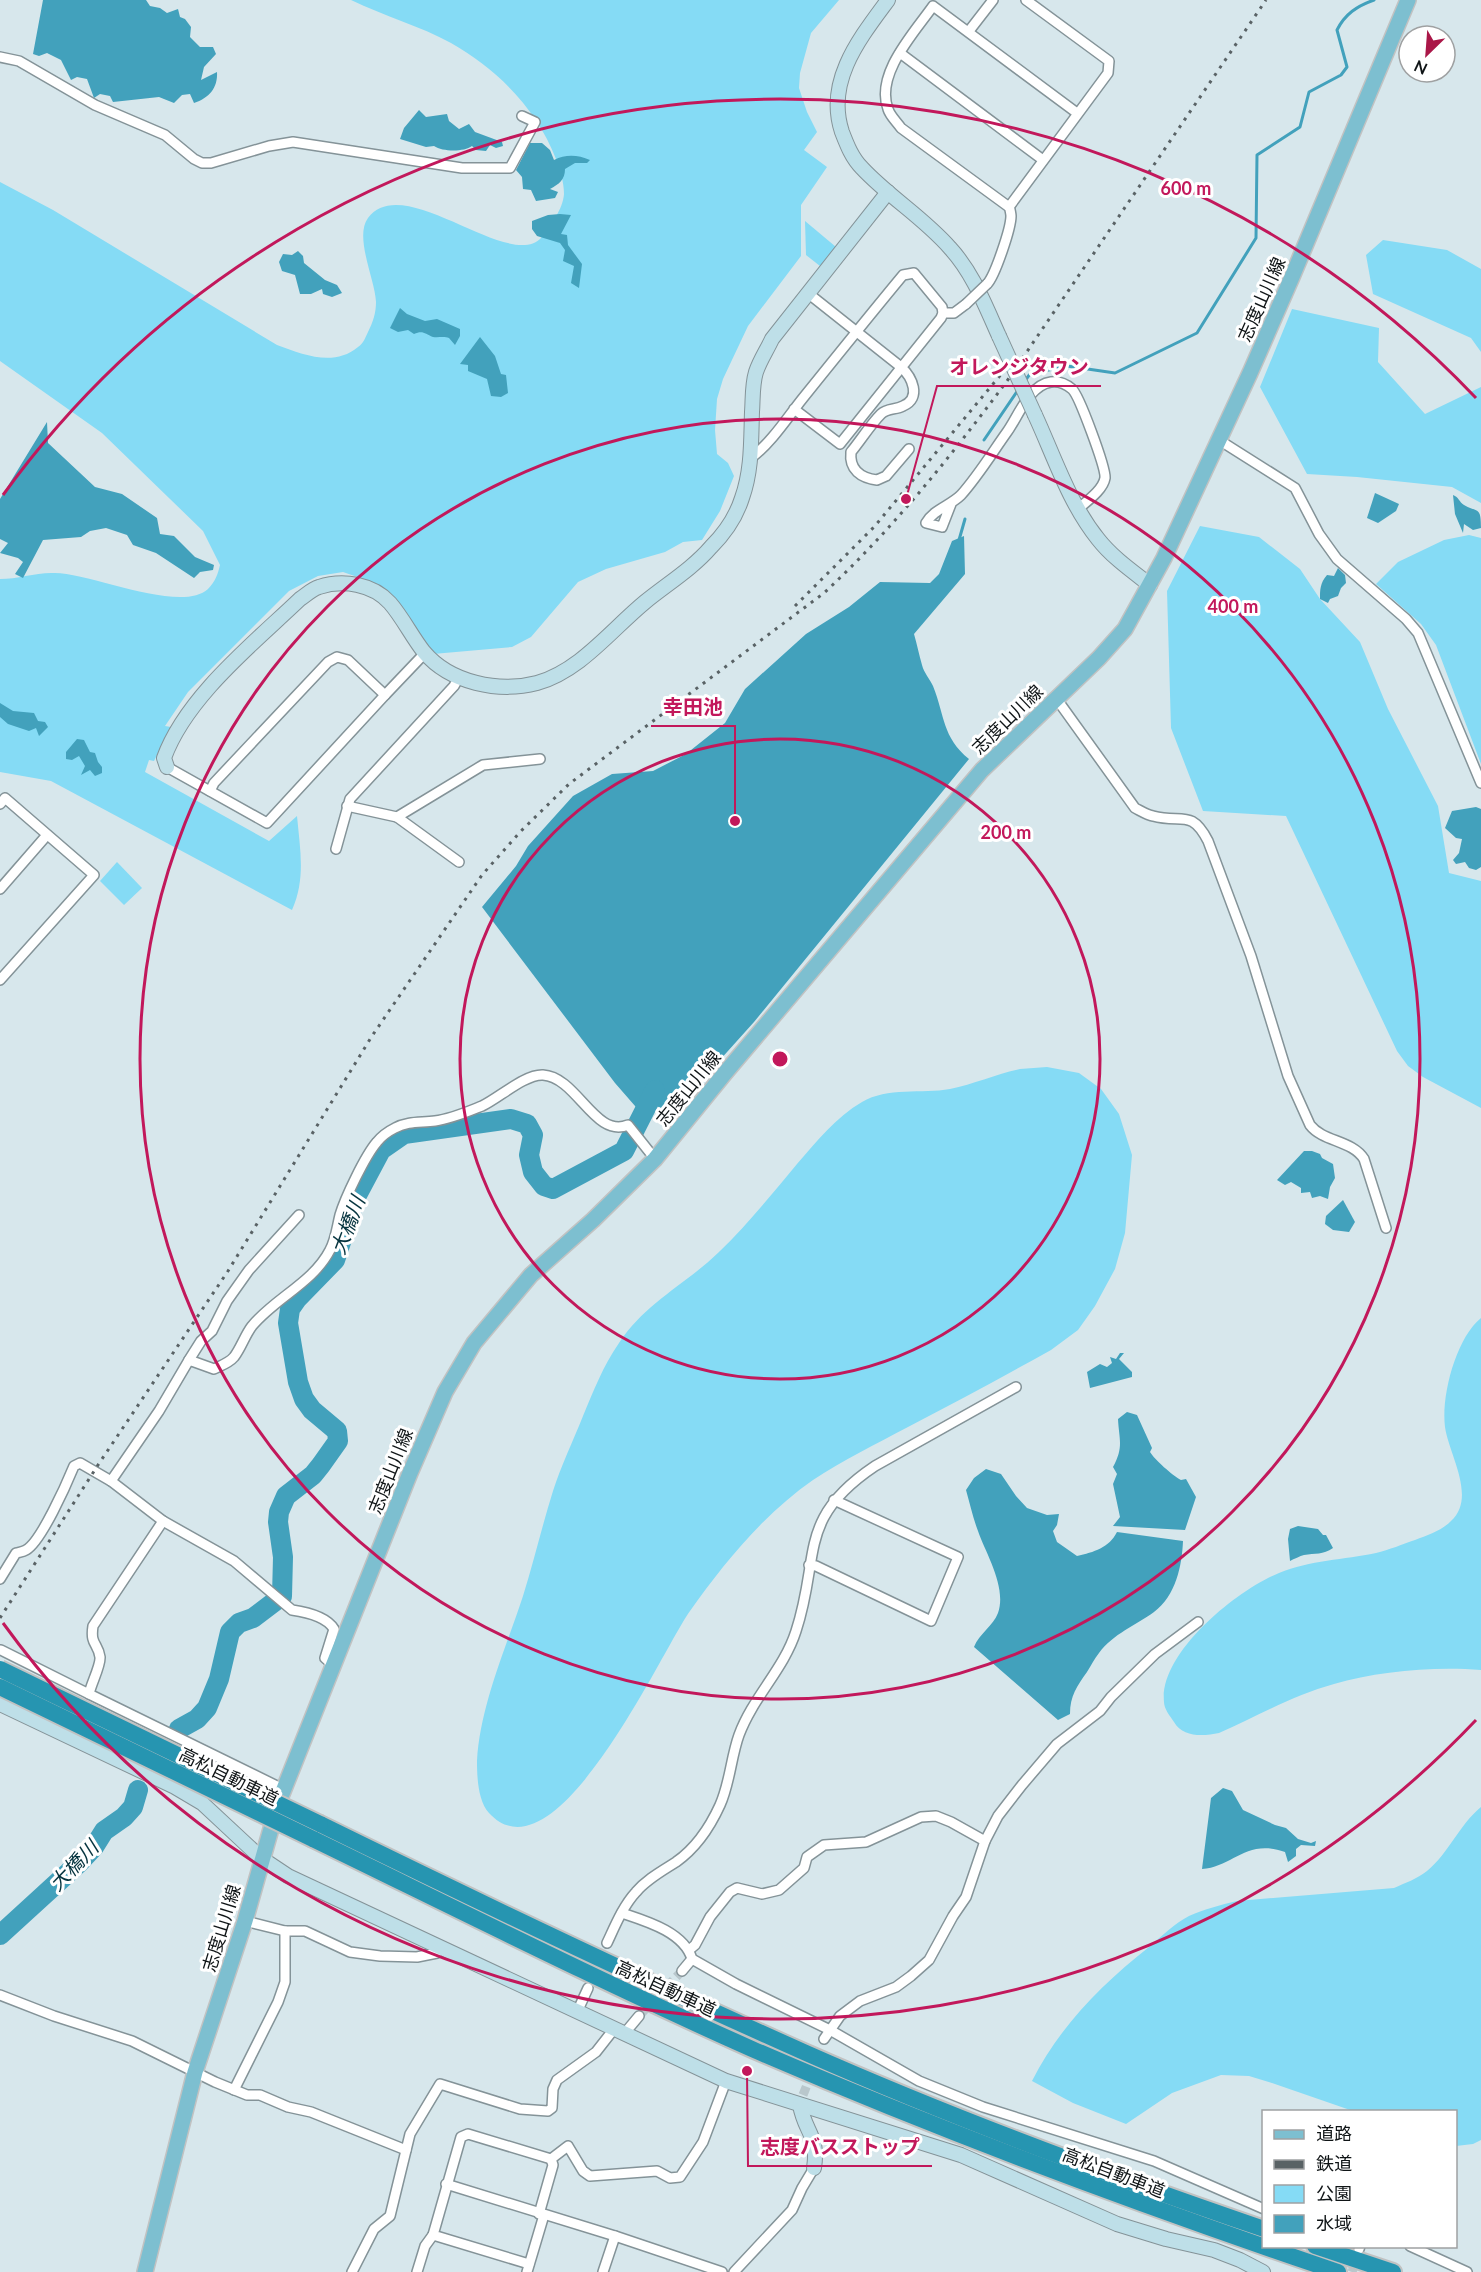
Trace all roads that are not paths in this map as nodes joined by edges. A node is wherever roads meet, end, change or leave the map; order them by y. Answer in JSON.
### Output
{"nodes":[{"id":1,"x":888,"y":0,"type":"edge"},
{"id":2,"x":993,"y":0,"type":"edge"},
{"id":3,"x":1026,"y":0,"type":"edge"},
{"id":4,"x":1407,"y":0,"type":"edge"},
{"id":5,"x":929,"y":3,"type":"edge"},
{"id":6,"x":969,"y":31,"type":"junction"},
{"id":7,"x":900,"y":53,"type":"junction"},
{"id":8,"x":0,"y":57,"type":"edge"},
{"id":9,"x":1077,"y":113,"type":"junction"},
{"id":10,"x":522,"y":116,"type":"dead end"},
{"id":11,"x":1043,"y":160,"type":"junction"},
{"id":12,"x":888,"y":192,"type":"junction"},
{"id":13,"x":1010,"y":207,"type":"junction"},
{"id":14,"x":808,"y":294,"type":"junction"},
{"id":15,"x":943,"y":313,"type":"junction"},
{"id":16,"x":856,"y":331,"type":"junction"},
{"id":17,"x":902,"y":367,"type":"junction"},
{"id":18,"x":794,"y":409,"type":"junction"},
{"id":19,"x":1219,"y":440,"type":"junction"},
{"id":20,"x":909,"y":449,"type":"dead end"},
{"id":21,"x":751,"y":458,"type":"junction"},
{"id":22,"x":951,"y":504,"type":"dead end"},
{"id":23,"x":1078,"y":509,"type":"junction"},
{"id":24,"x":1150,"y":585,"type":"junction"},
{"id":25,"x":425,"y":653,"type":"junction"},
{"id":26,"x":459,"y":677,"type":"junction"},
{"id":27,"x":385,"y":695,"type":"junction"},
{"id":28,"x":1056,"y":698,"type":"junction"},
{"id":29,"x":540,"y":759,"type":"dead end"},
{"id":30,"x":167,"y":767,"type":"joint"},
{"id":31,"x":1481,"y":783,"type":"edge"},
{"id":32,"x":210,"y":791,"type":"junction"},
{"id":33,"x":0,"y":804,"type":"edge"},
{"id":34,"x":346,"y":807,"type":"junction"},
{"id":35,"x":397,"y":817,"type":"junction"},
{"id":36,"x":47,"y":835,"type":"junction"},
{"id":37,"x":336,"y":849,"type":"dead end"},
{"id":38,"x":459,"y":862,"type":"dead end"},
{"id":39,"x":0,"y":889,"type":"edge"},
{"id":40,"x":0,"y":980,"type":"edge"},
{"id":41,"x":655,"y":1159,"type":"junction"},
{"id":42,"x":298,"y":1215,"type":"dead end"},
{"id":43,"x":1386,"y":1228,"type":"dead end"},
{"id":44,"x":189,"y":1360,"type":"junction"},
{"id":45,"x":1016,"y":1387,"type":"dead end"},
{"id":46,"x":111,"y":1481,"type":"junction"},
{"id":47,"x":834,"y":1500,"type":"junction"},
{"id":48,"x":163,"y":1521,"type":"junction"},
{"id":49,"x":809,"y":1566,"type":"junction"},
{"id":50,"x":0,"y":1578,"type":"edge"},
{"id":51,"x":1198,"y":1622,"type":"dead end"},
{"id":52,"x":1,"y":1650,"type":"edge"},
{"id":53,"x":333,"y":1665,"type":"junction"},
{"id":54,"x":0,"y":1669,"type":"edge"},
{"id":55,"x":0,"y":1687,"type":"edge"},
{"id":56,"x":89,"y":1694,"type":"junction"},
{"id":57,"x":0,"y":1704,"type":"edge"},
{"id":58,"x":283,"y":1789,"type":"junction"},
{"id":59,"x":317,"y":1831,"type":"junction"},
{"id":60,"x":985,"y":1841,"type":"junction"},
{"id":61,"x":261,"y":1858,"type":"junction"},
{"id":62,"x":622,"y":1913,"type":"junction"},
{"id":63,"x":245,"y":1921,"type":"junction"},
{"id":64,"x":285,"y":1931,"type":"junction"},
{"id":65,"x":607,"y":1943,"type":"dead end"},
{"id":66,"x":440,"y":1947,"type":"junction"},
{"id":67,"x":690,"y":1954,"type":"junction"},
{"id":68,"x":682,"y":1971,"type":"tunnel mouth"},
{"id":69,"x":588,"y":1988,"type":"dead end"},
{"id":70,"x":0,"y":1995,"type":"edge"},
{"id":71,"x":577,"y":2012,"type":"junction"},
{"id":72,"x":639,"y":2016,"type":"tunnel mouth"},
{"id":73,"x":830,"y":2030,"type":"junction"},
{"id":74,"x":619,"y":2032,"type":"junction"},
{"id":75,"x":824,"y":2039,"type":"dead end"},
{"id":76,"x":195,"y":2072,"type":"junction"},
{"id":77,"x":726,"y":2082,"type":"junction"},
{"id":78,"x":234,"y":2090,"type":"junction"},
{"id":79,"x":802,"y":2100,"type":"junction"},
{"id":80,"x":406,"y":2150,"type":"junction"},
{"id":81,"x":551,"y":2159,"type":"junction"},
{"id":82,"x":814,"y":2168,"type":"joint"},
{"id":83,"x":446,"y":2184,"type":"junction"},
{"id":84,"x":1262,"y":2209,"type":"edge"},
{"id":85,"x":542,"y":2215,"type":"junction"},
{"id":86,"x":1262,"y":2229,"type":"edge"},
{"id":87,"x":433,"y":2235,"type":"junction"},
{"id":88,"x":615,"y":2236,"type":"junction"},
{"id":89,"x":1262,"y":2246,"type":"edge"},
{"id":90,"x":1267,"y":2248,"type":"edge"},
{"id":91,"x":1317,"y":2248,"type":"edge"},
{"id":92,"x":1412,"y":2248,"type":"edge"},
{"id":93,"x":528,"y":2268,"type":"edge"},
{"id":94,"x":145,"y":2272,"type":"edge"},
{"id":95,"x":352,"y":2272,"type":"edge"},
{"id":96,"x":417,"y":2272,"type":"edge"},
{"id":97,"x":603,"y":2272,"type":"edge"},
{"id":98,"x":722,"y":2272,"type":"edge"},
{"id":99,"x":734,"y":2272,"type":"edge"},
{"id":100,"x":1263,"y":2272,"type":"edge"},
{"id":101,"x":1338,"y":2272,"type":"edge"},
{"id":102,"x":1393,"y":2272,"type":"edge"},
{"id":103,"x":1467,"y":2272,"type":"edge"}],
"edges":[{"from":1,"to":12,"type":"street"},
{"from":2,"to":6,"type":"street"},
{"from":3,"to":9,"type":"street"},
{"from":4,"to":19,"type":"main road","name":"志度山川線"},
{"from":5,"to":6,"type":"street"},
{"from":5,"to":7,"type":"street"},
{"from":6,"to":9,"type":"street"},
{"from":7,"to":11,"type":"street"},
{"from":7,"to":13,"type":"street"},
{"from":8,"to":10,"type":"street"},
{"from":9,"to":11,"type":"street"},
{"from":11,"to":13,"type":"street"},
{"from":12,"to":14,"type":"street"},
{"from":12,"to":23,"type":"street","bridge":true},
{"from":13,"to":15,"type":"street","bridge":true},
{"from":14,"to":16,"type":"street"},
{"from":14,"to":21,"type":"street"},
{"from":15,"to":16,"type":"street"},
{"from":15,"to":17,"type":"street"},
{"from":16,"to":17,"type":"street"},
{"from":16,"to":18,"type":"street"},
{"from":17,"to":18,"type":"street"},
{"from":17,"to":20,"type":"street"},
{"from":18,"to":21,"type":"street"},
{"from":19,"to":24,"type":"main road","name":"志度山川線"},
{"from":19,"to":31,"type":"street"},
{"from":21,"to":26,"type":"street"},
{"from":22,"to":23,"type":"street"},
{"from":23,"to":24,"type":"street"},
{"from":24,"to":28,"type":"main road","name":"志度山川線"},
{"from":25,"to":26,"type":"street"},
{"from":25,"to":27,"type":"street"},
{"from":25,"to":30,"type":"street"},
{"from":26,"to":34,"type":"street"},
{"from":27,"to":32,"type":"street"},
{"from":27,"to":32,"type":"street"},
{"from":28,"to":41,"type":"main road","name":"志度山川線"},
{"from":28,"to":43,"type":"street"},
{"from":29,"to":35,"type":"street"},
{"from":30,"to":32,"type":"street"},
{"from":33,"to":36,"type":"street"},
{"from":34,"to":35,"type":"street"},
{"from":34,"to":37,"type":"street"},
{"from":35,"to":38,"type":"street"},
{"from":36,"to":39,"type":"street"},
{"from":36,"to":40,"type":"street"},
{"from":41,"to":44,"type":"street"},
{"from":41,"to":53,"type":"main road","name":"志度山川線"},
{"from":42,"to":44,"type":"street"},
{"from":44,"to":46,"type":"street"},
{"from":45,"to":47,"type":"street"},
{"from":46,"to":48,"type":"street"},
{"from":46,"to":50,"type":"street"},
{"from":47,"to":49,"type":"street"},
{"from":47,"to":49,"type":"street"},
{"from":48,"to":53,"type":"street"},
{"from":48,"to":56,"type":"street"},
{"from":49,"to":62,"type":"street"},
{"from":51,"to":60,"type":"street"},
{"from":52,"to":56,"type":"street"},
{"from":53,"to":58,"type":"main road","name":"志度山川線"},
{"from":54,"to":59,"type":"highway","name":"高松自動車道","bridge":true},
{"from":55,"to":59,"type":"highway","name":"高松自動車道","bridge":true},
{"from":56,"to":58,"type":"street"},
{"from":57,"to":61,"type":"street"},
{"from":58,"to":61,"type":"main road","name":"志度山川線"},
{"from":59,"to":86,"type":"highway","name":"高松自動車道"},
{"from":59,"to":89,"type":"highway","name":"高松自動車道"},
{"from":60,"to":67,"type":"street"},
{"from":60,"to":73,"type":"street"},
{"from":61,"to":63,"type":"main road","name":"志度山川線"},
{"from":61,"to":66,"type":"street"},
{"from":62,"to":65,"type":"street"},
{"from":62,"to":67,"type":"street"},
{"from":63,"to":64,"type":"street"},
{"from":63,"to":76,"type":"main road","name":"志度山川線"},
{"from":64,"to":66,"type":"street"},
{"from":64,"to":78,"type":"street"},
{"from":66,"to":71,"type":"street"},
{"from":67,"to":68,"type":"street"},
{"from":67,"to":73,"type":"street"},
{"from":69,"to":71,"type":"street"},
{"from":70,"to":76,"type":"street"},
{"from":71,"to":74,"type":"street"},
{"from":72,"to":74,"type":"street"},
{"from":73,"to":75,"type":"street"},
{"from":73,"to":84,"type":"street"},
{"from":74,"to":77,"type":"street"},
{"from":74,"to":80,"type":"street"},
{"from":76,"to":78,"type":"street"},
{"from":76,"to":94,"type":"main road","name":"志度山川線"},
{"from":77,"to":79,"type":"street"},
{"from":77,"to":81,"type":"street"},
{"from":78,"to":80,"type":"street"},
{"from":79,"to":82,"type":"street"},
{"from":79,"to":100,"type":"street"},
{"from":80,"to":95,"type":"street"},
{"from":81,"to":83,"type":"street"},
{"from":81,"to":85,"type":"street"},
{"from":82,"to":99,"type":"street"},
{"from":83,"to":85,"type":"street"},
{"from":83,"to":87,"type":"street"},
{"from":85,"to":88,"type":"street"},
{"from":85,"to":93,"type":"street"},
{"from":87,"to":93,"type":"street"},
{"from":87,"to":96,"type":"street"},
{"from":88,"to":97,"type":"street"},
{"from":88,"to":98,"type":"street"},
{"from":90,"to":101,"type":"highway","name":"高松自動車道"},
{"from":91,"to":102,"type":"highway"},
{"from":92,"to":103,"type":"street"}]}
